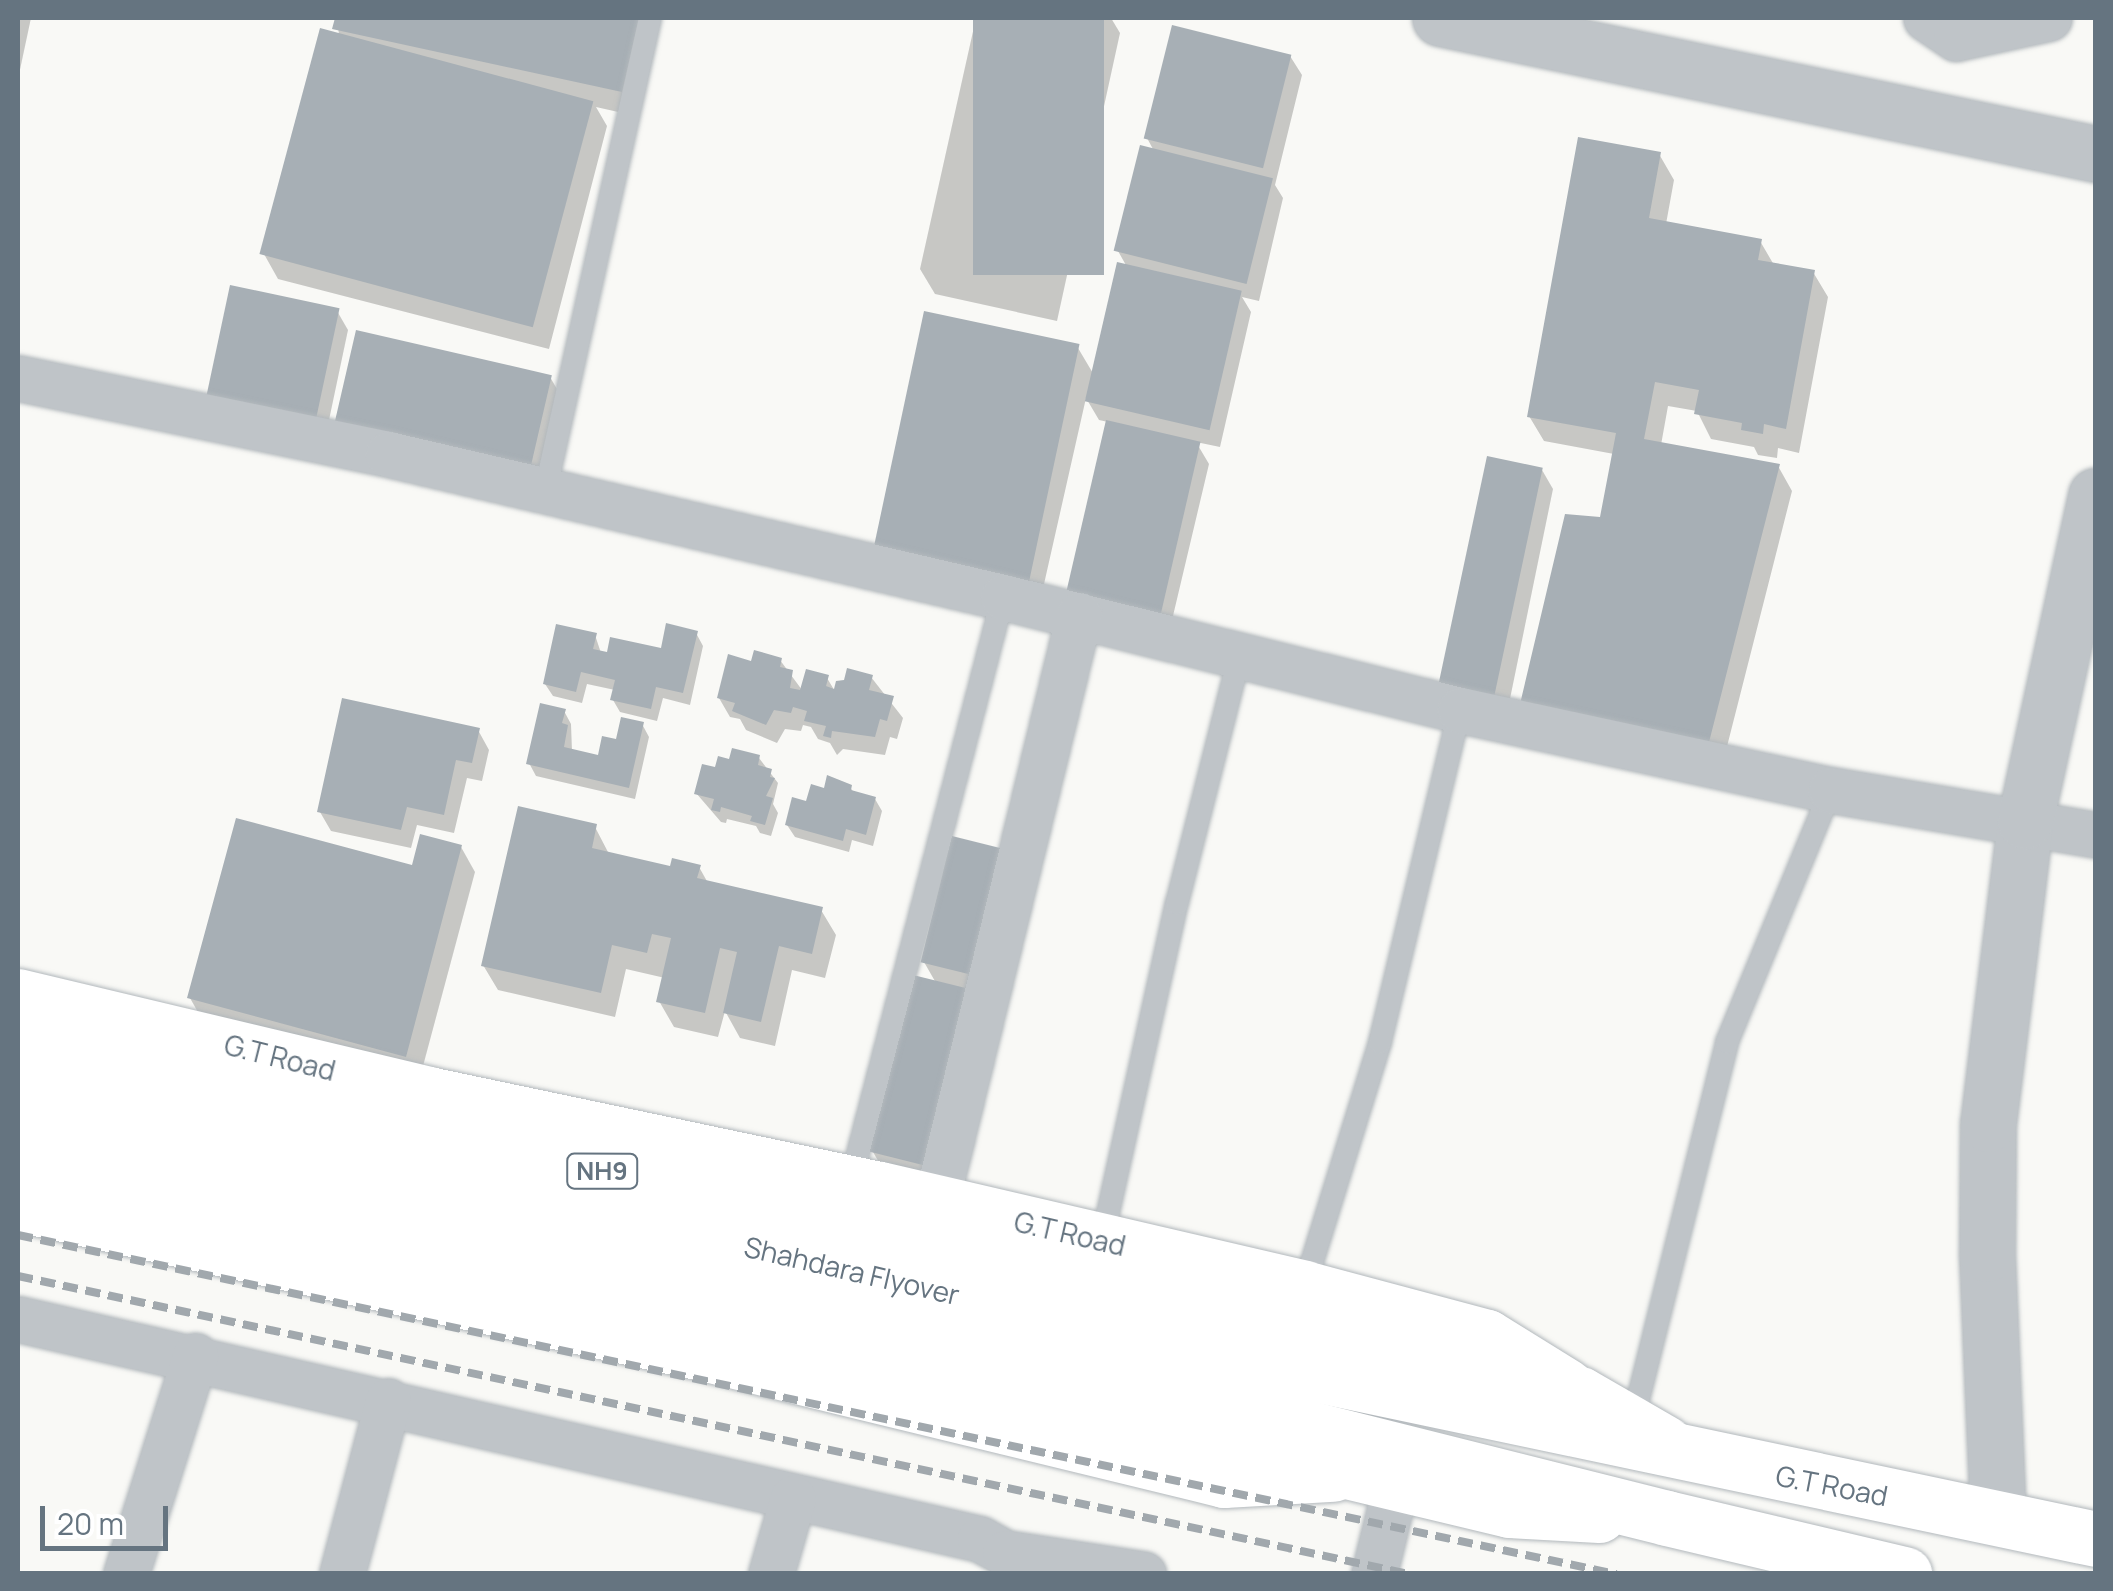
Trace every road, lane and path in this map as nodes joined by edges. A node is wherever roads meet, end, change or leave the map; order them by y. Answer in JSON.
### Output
{"nodes":[{"id":1,"x":650,"y":18,"type":"edge"},
{"id":2,"x":1440,"y":18,"type":"edge"},
{"id":3,"x":1926,"y":18,"type":"edge"},
{"id":4,"x":2049,"y":18,"type":"edge"},
{"id":5,"x":2096,"y":154,"type":"edge"},
{"id":6,"x":18,"y":378,"type":"edge"},
{"id":7,"x":545,"y":492,"type":"junction"},
{"id":8,"x":2096,"y":496,"type":"edge"},
{"id":9,"x":1003,"y":597,"type":"junction"},
{"id":10,"x":1079,"y":615,"type":"junction"},
{"id":11,"x":1240,"y":654,"type":"junction"},
{"id":12,"x":1460,"y":710,"type":"junction"},
{"id":13,"x":1831,"y":790,"type":"junction"},
{"id":14,"x":2025,"y":822,"type":"junction"},
{"id":15,"x":2096,"y":835,"type":"edge"},
{"id":16,"x":18,"y":996,"type":"edge"},
{"id":17,"x":18,"y":1032,"type":"edge"},
{"id":18,"x":18,"y":1075,"type":"edge"},
{"id":19,"x":18,"y":1123,"type":"edge"},
{"id":20,"x":18,"y":1166,"type":"edge"},
{"id":21,"x":850,"y":1184,"type":"junction"},
{"id":22,"x":936,"y":1202,"type":"junction"},
{"id":23,"x":18,"y":1204,"type":"edge"},
{"id":24,"x":1102,"y":1240,"type":"junction"},
{"id":25,"x":1304,"y":1288,"type":"junction"},
{"id":26,"x":18,"y":1319,"type":"edge"},
{"id":27,"x":195,"y":1356,"type":"junction"},
{"id":28,"x":1170,"y":1364,"type":"junction"},
{"id":29,"x":1580,"y":1394,"type":"junction"},
{"id":30,"x":388,"y":1401,"type":"junction"},
{"id":31,"x":1632,"y":1424,"type":"junction"},
{"id":32,"x":1689,"y":1456,"type":"junction"},
{"id":33,"x":1371,"y":1479,"type":"junction"},
{"id":34,"x":793,"y":1498,"type":"junction"},
{"id":35,"x":1667,"y":1518,"type":"junction"},
{"id":36,"x":1998,"y":1518,"type":"junction"},
{"id":37,"x":2096,"y":1539,"type":"edge"},
{"id":38,"x":1009,"y":1563,"type":"edge"},
{"id":39,"x":126,"y":1574,"type":"edge"},
{"id":40,"x":342,"y":1574,"type":"edge"},
{"id":41,"x":771,"y":1574,"type":"edge"},
{"id":42,"x":1143,"y":1574,"type":"edge"},
{"id":43,"x":1374,"y":1574,"type":"edge"},
{"id":44,"x":1904,"y":1574,"type":"edge"}],
"edges":[{"from":1,"to":7,"type":"lane"},
{"from":2,"to":5,"type":"street"},
{"from":3,"to":4,"type":"street"},
{"from":6,"to":7,"type":"street"},
{"from":7,"to":9,"type":"street"},
{"from":8,"to":14,"type":"street"},
{"from":9,"to":10,"type":"street"},
{"from":9,"to":21,"type":"lane"},
{"from":10,"to":11,"type":"street"},
{"from":10,"to":22,"type":"street"},
{"from":11,"to":12,"type":"street"},
{"from":11,"to":24,"type":"lane"},
{"from":12,"to":13,"type":"street"},
{"from":12,"to":25,"type":"lane"},
{"from":13,"to":14,"type":"street"},
{"from":13,"to":31,"type":"lane"},
{"from":14,"to":15,"type":"street"},
{"from":14,"to":36,"type":"street"},
{"from":16,"to":21,"type":"main road","name":"G.T Road"},
{"from":17,"to":28,"type":"main road","name":"Shahdara Flyover","number":"NH9"},
{"from":18,"to":28,"type":"main road","name":"Shahdara Flyover"},
{"from":19,"to":28,"type":"main road","name":"Shahdara Flyover"},
{"from":20,"to":28,"type":"main road","name":"Shahdara Flyover"},
{"from":21,"to":22,"type":"main road","name":"G.T Road"},
{"from":22,"to":24,"type":"main road","name":"G.T Road"},
{"from":23,"to":33,"type":"main road"},
{"from":24,"to":25,"type":"main road","name":"G.T Road"},
{"from":25,"to":29,"type":"main road","name":"G.T Road"},
{"from":26,"to":27,"type":"street"},
{"from":27,"to":30,"type":"street"},
{"from":27,"to":39,"type":"street"},
{"from":28,"to":29,"type":"main road","name":"Shahdara Flyover"},
{"from":28,"to":32,"type":"main road","name":"Shahdara Flyover"},
{"from":28,"to":33,"type":"main road","name":"Shahdara Flyover"},
{"from":28,"to":35,"type":"main road","name":"Shahdara Flyover"},
{"from":29,"to":31,"type":"main road","name":"G.T Road"},
{"from":30,"to":34,"type":"street"},
{"from":30,"to":40,"type":"street"},
{"from":31,"to":32,"type":"main road","name":"G.T Road"},
{"from":32,"to":36,"type":"main road","name":"G.T Road"},
{"from":33,"to":35,"type":"main road"},
{"from":33,"to":43,"type":"street"},
{"from":34,"to":38,"type":"street"},
{"from":34,"to":41,"type":"street"},
{"from":35,"to":44,"type":"main road"},
{"from":36,"to":37,"type":"main road","name":"G.T Road"},
{"from":38,"to":42,"type":"street"}]}
